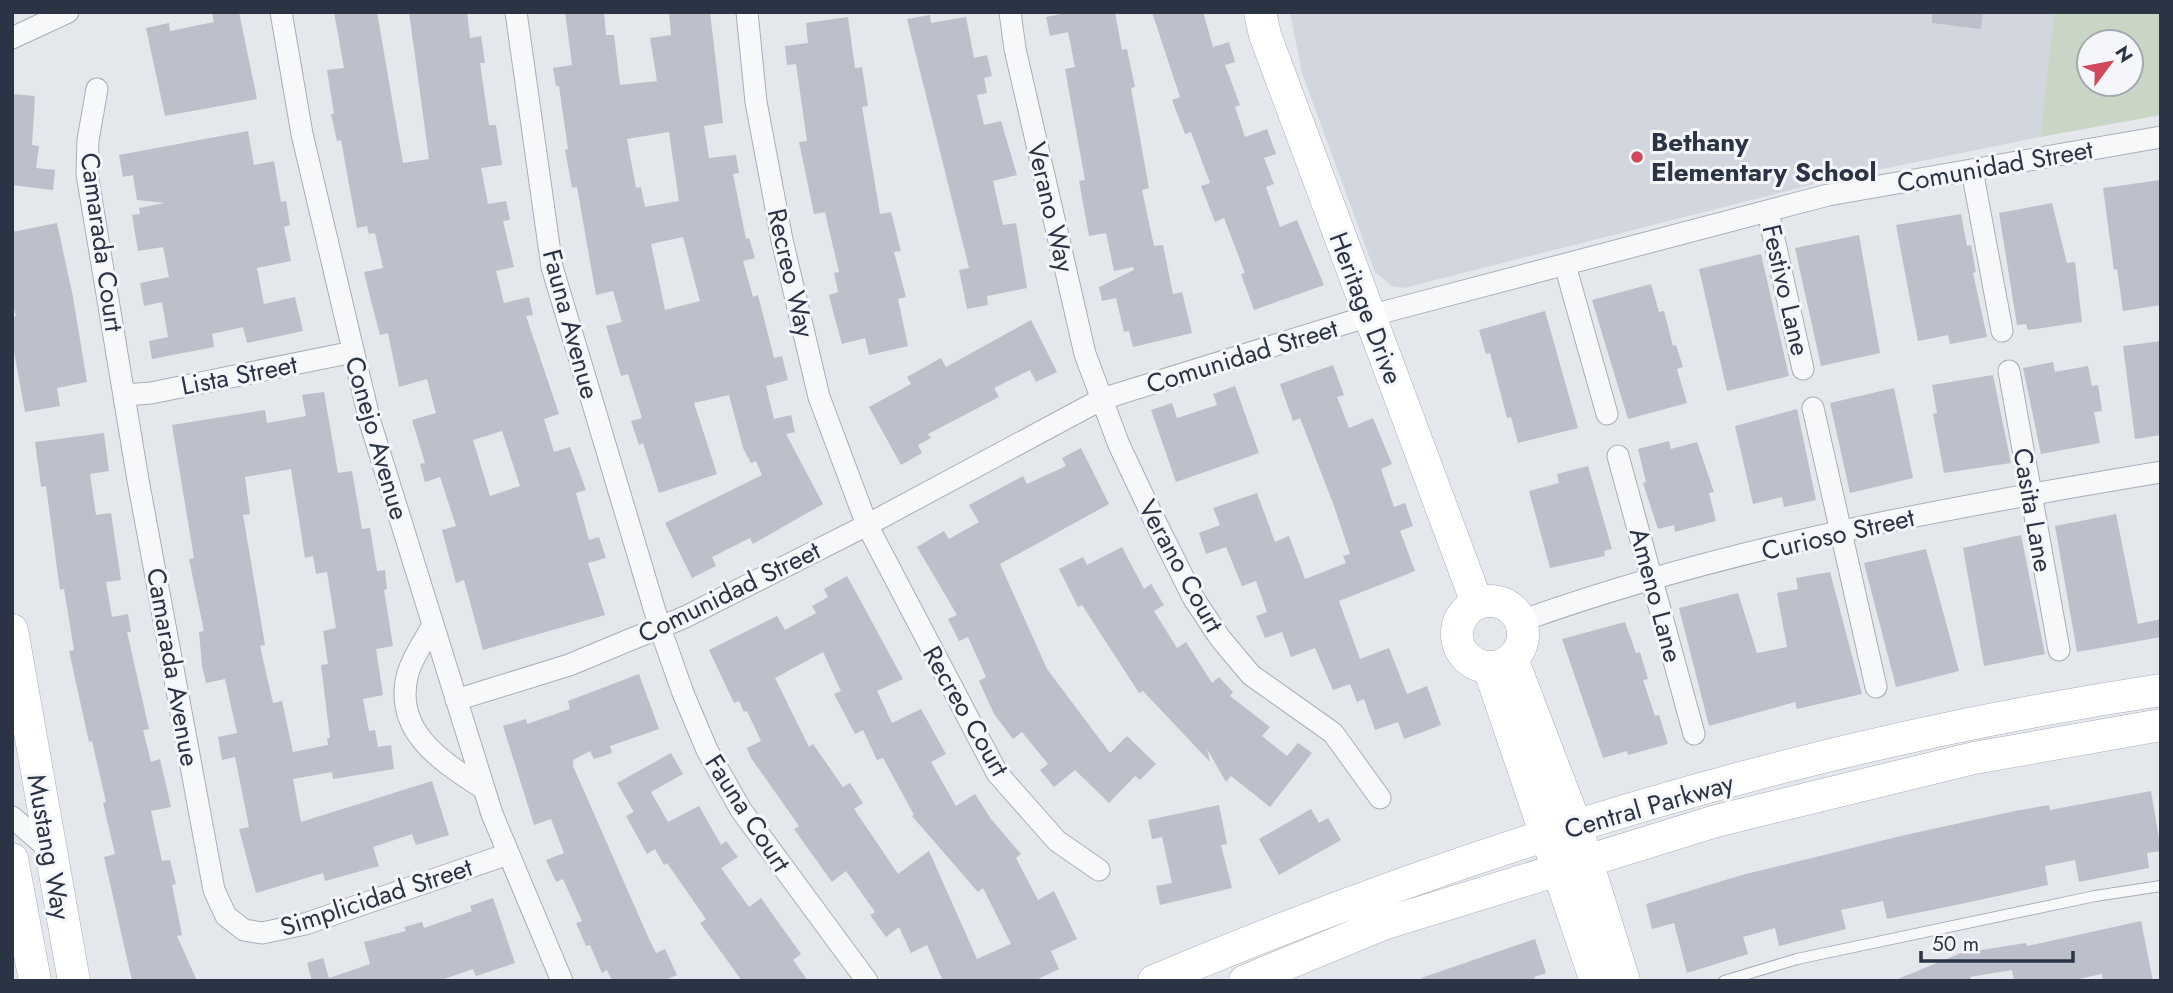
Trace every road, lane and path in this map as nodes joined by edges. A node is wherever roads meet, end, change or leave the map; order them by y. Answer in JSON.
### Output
{"nodes":[{"id":1,"x":68,"y":12,"type":"edge"},
{"id":2,"x":281,"y":12,"type":"edge"},
{"id":3,"x":516,"y":12,"type":"edge"},
{"id":4,"x":747,"y":12,"type":"edge"},
{"id":5,"x":1010,"y":12,"type":"edge"},
{"id":6,"x":1260,"y":12,"type":"edge"},
{"id":7,"x":12,"y":38,"type":"edge"},
{"id":8,"x":97,"y":89,"type":"dead end"},
{"id":9,"x":2161,"y":137,"type":"edge"},
{"id":10,"x":1972,"y":170,"type":"junction"},
{"id":11,"x":1768,"y":212,"type":"junction"},
{"id":12,"x":1565,"y":265,"type":"junction"},
{"id":13,"x":1369,"y":316,"type":"junction"},
{"id":14,"x":2002,"y":331,"type":"dead end"},
{"id":15,"x":353,"y":352,"type":"junction"},
{"id":16,"x":1803,"y":369,"type":"dead end"},
{"id":17,"x":2009,"y":371,"type":"dead end"},
{"id":18,"x":124,"y":395,"type":"junction"},
{"id":19,"x":1101,"y":399,"type":"junction"},
{"id":20,"x":1813,"y":408,"type":"dead end"},
{"id":21,"x":1607,"y":414,"type":"dead end"},
{"id":22,"x":1618,"y":456,"type":"dead end"},
{"id":23,"x":2161,"y":472,"type":"edge"},
{"id":24,"x":2030,"y":494,"type":"junction"},
{"id":25,"x":867,"y":525,"type":"junction"},
{"id":26,"x":1840,"y":531,"type":"junction"},
{"id":27,"x":1652,"y":578,"type":"junction"},
{"id":28,"x":1476,"y":603,"type":"junction"},
{"id":29,"x":1521,"y":621,"type":"junction"},
{"id":30,"x":433,"y":625,"type":"junction"},
{"id":31,"x":660,"y":628,"type":"junction"},
{"id":32,"x":12,"y":630,"type":"edge"},
{"id":33,"x":2059,"y":650,"type":"dead end"},
{"id":34,"x":1501,"y":663,"type":"junction"},
{"id":35,"x":1876,"y":687,"type":"dead end"},
{"id":36,"x":2161,"y":690,"type":"edge"},
{"id":37,"x":456,"y":700,"type":"junction"},
{"id":38,"x":2161,"y":725,"type":"edge"},
{"id":39,"x":1694,"y":734,"type":"dead end"},
{"id":40,"x":484,"y":789,"type":"junction"},
{"id":41,"x":1380,"y":798,"type":"dead end"},
{"id":42,"x":12,"y":817,"type":"edge"},
{"id":43,"x":1562,"y":831,"type":"junction"},
{"id":44,"x":50,"y":850,"type":"junction"},
{"id":45,"x":509,"y":854,"type":"junction"},
{"id":46,"x":12,"y":859,"type":"edge"},
{"id":47,"x":1573,"y":866,"type":"junction"},
{"id":48,"x":1098,"y":870,"type":"dead end"},
{"id":49,"x":2161,"y":886,"type":"edge"},
{"id":50,"x":244,"y":930,"type":"joint"},
{"id":51,"x":35,"y":981,"type":"edge"},
{"id":52,"x":74,"y":981,"type":"edge"},
{"id":53,"x":562,"y":981,"type":"edge"},
{"id":54,"x":867,"y":981,"type":"edge"},
{"id":55,"x":1154,"y":981,"type":"edge"},
{"id":56,"x":1245,"y":981,"type":"edge"},
{"id":57,"x":1596,"y":981,"type":"edge"},
{"id":58,"x":1624,"y":981,"type":"edge"},
{"id":59,"x":1724,"y":981,"type":"edge"}],
"edges":[{"from":1,"to":7,"type":"street"},
{"from":2,"to":15,"type":"street","name":"Conejo Avenue"},
{"from":3,"to":31,"type":"street","name":"Fauna Avenue"},
{"from":4,"to":25,"type":"street","name":"Recreo Way"},
{"from":5,"to":19,"type":"street","name":"Verano Way"},
{"from":6,"to":13,"type":"main road","name":"Heritage Drive"},
{"from":8,"to":18,"type":"street","name":"Camarada Court"},
{"from":9,"to":10,"type":"street","name":"Comunidad Street"},
{"from":10,"to":11,"type":"street","name":"Comunidad Street"},
{"from":10,"to":14,"type":"street"},
{"from":11,"to":12,"type":"street","name":"Comunidad Street"},
{"from":11,"to":16,"type":"street","name":"Festivo Lane"},
{"from":12,"to":13,"type":"street","name":"Comunidad Street"},
{"from":12,"to":21,"type":"street"},
{"from":13,"to":19,"type":"street","name":"Comunidad Street"},
{"from":13,"to":28,"type":"main road","name":"Heritage Drive"},
{"from":15,"to":18,"type":"street","name":"Lista Street"},
{"from":15,"to":30,"type":"street","name":"Conejo Avenue"},
{"from":17,"to":24,"type":"street","name":"Casita Lane"},
{"from":18,"to":50,"type":"street","name":"Camarada Avenue"},
{"from":19,"to":25,"type":"street","name":"Comunidad Street"},
{"from":19,"to":41,"type":"street","name":"Verano Court"},
{"from":20,"to":26,"type":"street"},
{"from":22,"to":27,"type":"street","name":"Ameno Lane"},
{"from":23,"to":24,"type":"street","name":"Curioso Street"},
{"from":24,"to":26,"type":"street","name":"Curioso Street"},
{"from":24,"to":33,"type":"street","name":"Casita Lane"},
{"from":25,"to":31,"type":"street","name":"Comunidad Street"},
{"from":25,"to":48,"type":"street","name":"Recreo Court"},
{"from":26,"to":27,"type":"street","name":"Curioso Street"},
{"from":26,"to":35,"type":"street"},
{"from":27,"to":29,"type":"street","name":"Curioso Street"},
{"from":27,"to":39,"type":"street","name":"Ameno Lane"},
{"from":28,"to":29,"type":"main road"},
{"from":28,"to":34,"type":"main road"},
{"from":29,"to":34,"type":"main road"},
{"from":30,"to":37,"type":"street","name":"Conejo Avenue"},
{"from":30,"to":40,"type":"street"},
{"from":31,"to":37,"type":"street","name":"Comunidad Street"},
{"from":31,"to":54,"type":"street","name":"Fauna Court"},
{"from":32,"to":44,"type":"main road","name":"Mustang Way"},
{"from":34,"to":43,"type":"main road"},
{"from":36,"to":43,"type":"main road","name":"Central Parkway"},
{"from":37,"to":40,"type":"street","name":"Conejo Avenue"},
{"from":38,"to":47,"type":"main road","name":"Central Parkway"},
{"from":40,"to":45,"type":"street","name":"Conejo Avenue"},
{"from":42,"to":44,"type":"street"},
{"from":43,"to":47,"type":"main road"},
{"from":43,"to":55,"type":"main road","name":"Central Parkway"},
{"from":44,"to":52,"type":"main road","name":"Mustang Way"},
{"from":45,"to":50,"type":"street","name":"Simplicidad Street"},
{"from":45,"to":53,"type":"street","name":"Conejo Avenue"},
{"from":46,"to":51,"type":"main road","name":"Mustang Way"},
{"from":47,"to":56,"type":"main road","name":"Central Parkway"},
{"from":47,"to":57,"type":"main road"},
{"from":47,"to":58,"type":"main road"},
{"from":49,"to":59,"type":"lane"}]}
